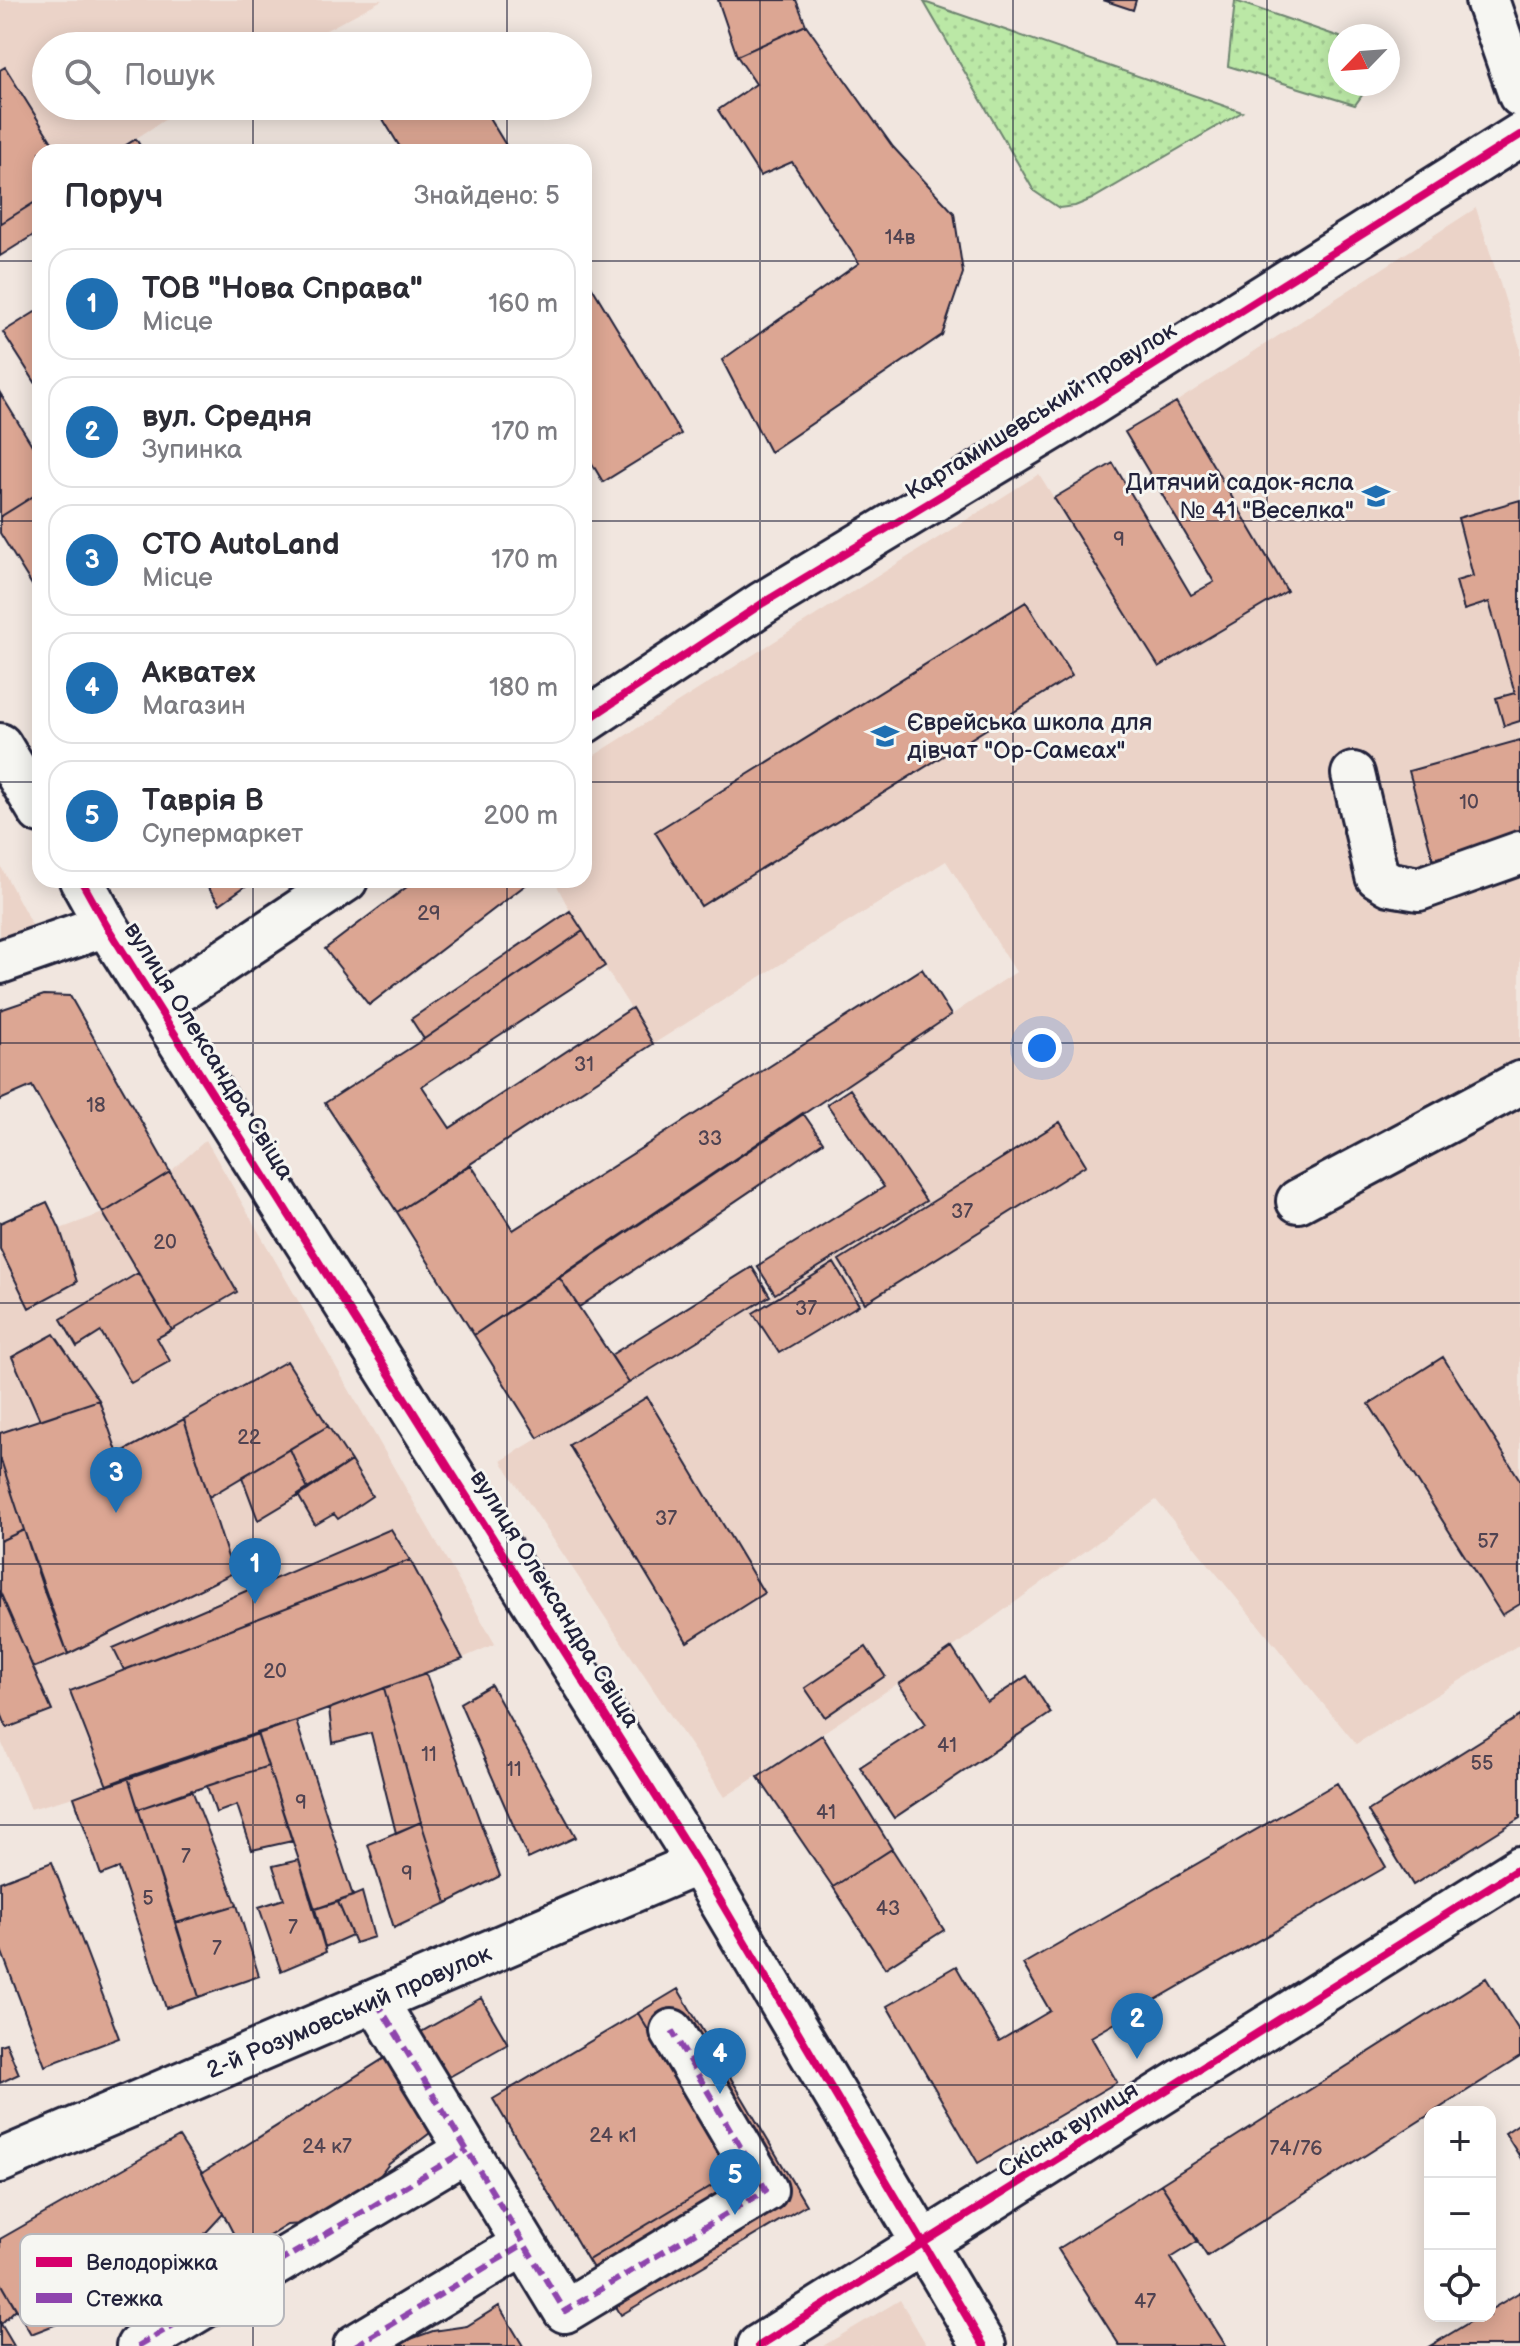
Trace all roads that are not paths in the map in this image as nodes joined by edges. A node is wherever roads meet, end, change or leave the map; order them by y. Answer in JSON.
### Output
{"nodes":[{"id":1,"x":1487,"y":0,"type":"edge"},
{"id":2,"x":1520,"y":95,"type":"edge"},
{"id":3,"x":1520,"y":135,"type":"edge"},
{"id":4,"x":592,"y":717,"type":"edge"},
{"id":5,"x":0,"y":745,"type":"edge"},
{"id":6,"x":1353,"y":774,"type":"dead end"},
{"id":7,"x":32,"y":799,"type":"edge"},
{"id":8,"x":1520,"y":853,"type":"edge"},
{"id":9,"x":85,"y":888,"type":"edge"},
{"id":10,"x":334,"y":888,"type":"edge"},
{"id":11,"x":106,"y":925,"type":"junction"},
{"id":12,"x":0,"y":962,"type":"edge"},
{"id":13,"x":158,"y":1005,"type":"junction"},
{"id":14,"x":1520,"y":1083,"type":"edge"},
{"id":15,"x":1298,"y":1201,"type":"dead end"},
{"id":16,"x":698,"y":1863,"type":"junction"},
{"id":17,"x":1520,"y":1868,"type":"edge"},
{"id":18,"x":376,"y":2001,"type":"junction"},
{"id":19,"x":672,"y":2031,"type":"dead end"},
{"id":20,"x":467,"y":2150,"type":"junction"},
{"id":21,"x":0,"y":2161,"type":"edge"},
{"id":22,"x":524,"y":2244,"type":"junction"},
{"id":23,"x":923,"y":2245,"type":"junction"},
{"id":24,"x":284,"y":2259,"type":"edge"},
{"id":25,"x":172,"y":2326,"type":"edge"},
{"id":26,"x":138,"y":2346,"type":"edge"},
{"id":27,"x":355,"y":2346,"type":"edge"},
{"id":28,"x":759,"y":2346,"type":"edge"},
{"id":29,"x":984,"y":2346,"type":"edge"}],
"edges":[{"from":1,"to":2,"type":"street"},
{"from":3,"to":4,"type":"street","name":"Картамишевський провулок"},
{"from":5,"to":7,"type":"street"},
{"from":6,"to":8,"type":"street"},
{"from":9,"to":11,"type":"street","name":"вулиця Олександра Свіща"},
{"from":10,"to":13,"type":"street"},
{"from":11,"to":12,"type":"street"},
{"from":11,"to":13,"type":"street","name":"вулиця Олександра Свіща"},
{"from":13,"to":16,"type":"street","name":"вулиця Олександра Свіща"},
{"from":14,"to":15,"type":"street"},
{"from":16,"to":18,"type":"street","name":"2-й Розумовський провулок"},
{"from":16,"to":23,"type":"street","name":"вулиця Олександра Свіща"},
{"from":17,"to":23,"type":"street","name":"Cкісна вулиця"},
{"from":18,"to":20,"type":"street"},
{"from":18,"to":21,"type":"street","name":"2-й Розумовський провулок"},
{"from":19,"to":22,"type":"street"},
{"from":20,"to":22,"type":"street"},
{"from":20,"to":24,"type":"street"},
{"from":22,"to":27,"type":"street"},
{"from":23,"to":28,"type":"street","name":"Cкісна вулиця"},
{"from":23,"to":29,"type":"street","name":"вулиця Олександра Свіща"},
{"from":25,"to":26,"type":"street"}]}
